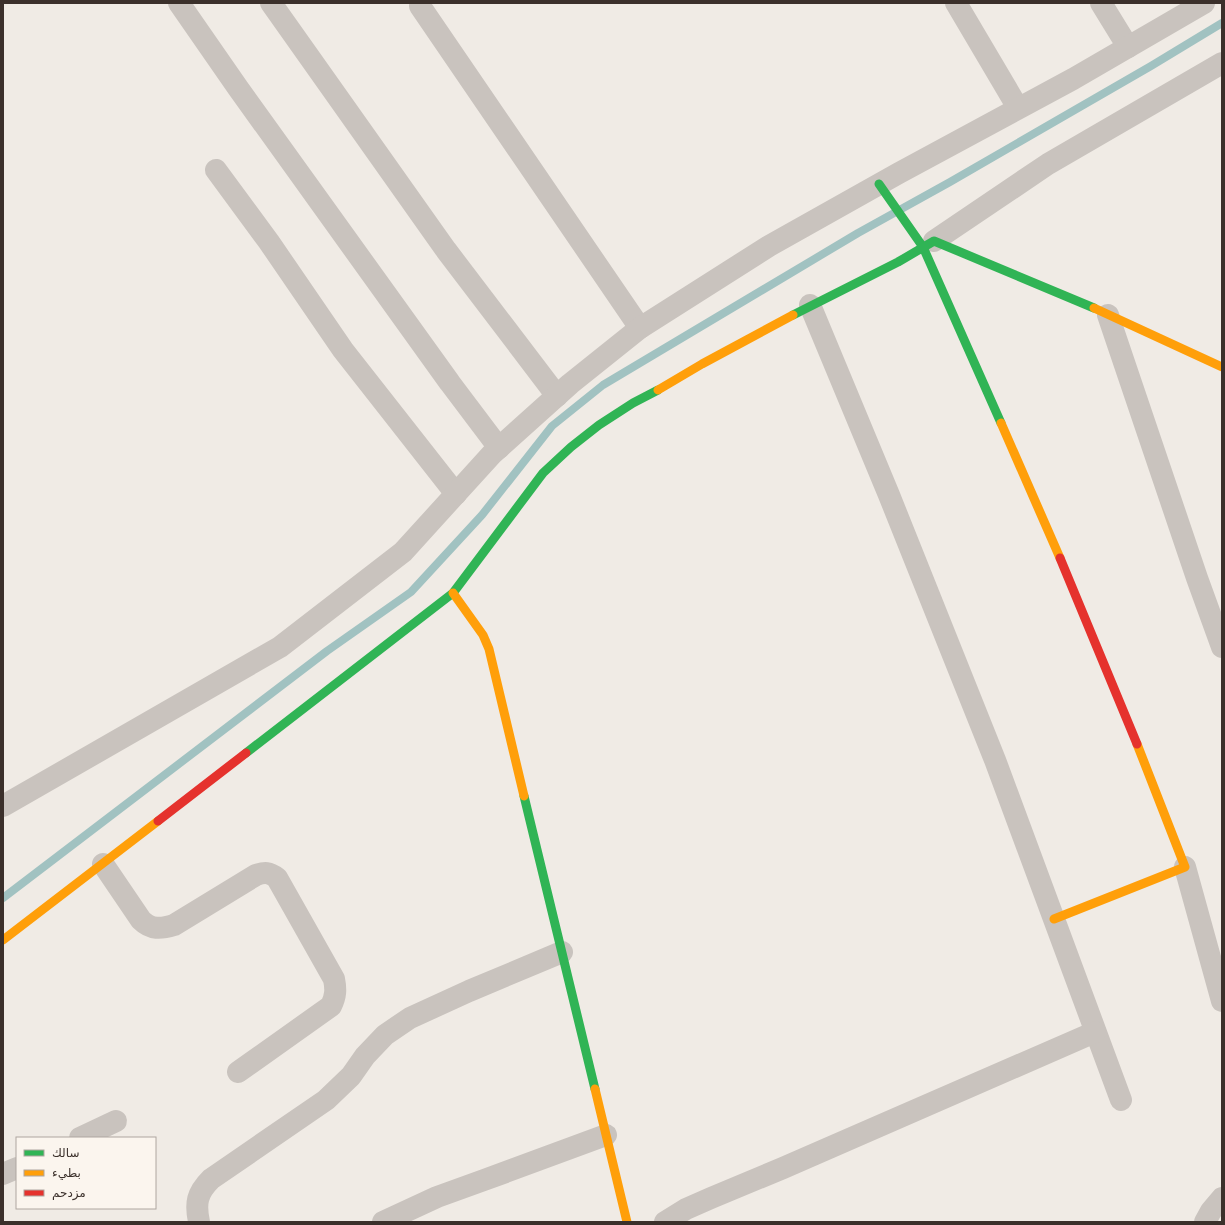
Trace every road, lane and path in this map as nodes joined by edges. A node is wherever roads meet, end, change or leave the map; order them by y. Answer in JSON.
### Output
{"nodes":[{"id":1,"x":179,"y":3,"type":"edge"},
{"id":2,"x":271,"y":3,"type":"edge"},
{"id":3,"x":956,"y":3,"type":"edge"},
{"id":4,"x":1101,"y":3,"type":"edge"},
{"id":5,"x":1204,"y":3,"type":"edge"},
{"id":6,"x":421,"y":4,"type":"edge"},
{"id":7,"x":1128,"y":47,"type":"junction"},
{"id":8,"x":1222,"y":62,"type":"edge"},
{"id":9,"x":1018,"y":108,"type":"junction"},
{"id":10,"x":216,"y":170,"type":"dead end"},
{"id":11,"x":884,"y":191,"type":"junction"},
{"id":12,"x":928,"y":244,"type":"junction"},
{"id":13,"x":810,"y":305,"type":"junction"},
{"id":14,"x":1108,"y":315,"type":"junction"},
{"id":15,"x":640,"y":328,"type":"junction"},
{"id":16,"x":1222,"y":367,"type":"edge"},
{"id":17,"x":557,"y":396,"type":"junction"},
{"id":18,"x":499,"y":448,"type":"junction"},
{"id":19,"x":456,"y":494,"type":"junction"},
{"id":20,"x":453,"y":593,"type":"junction"},
{"id":21,"x":1222,"y":647,"type":"edge"},
{"id":22,"x":3,"y":806,"type":"edge"},
{"id":23,"x":103,"y":864,"type":"junction"},
{"id":24,"x":1185,"y":867,"type":"junction"},
{"id":25,"x":1054,"y":919,"type":"junction"},
{"id":26,"x":3,"y":940,"type":"edge"},
{"id":27,"x":562,"y":952,"type":"junction"},
{"id":28,"x":1222,"y":1001,"type":"edge"},
{"id":29,"x":1096,"y":1032,"type":"junction"},
{"id":30,"x":238,"y":1072,"type":"dead end"},
{"id":31,"x":1121,"y":1100,"type":"dead end"},
{"id":32,"x":116,"y":1122,"type":"dead end"},
{"id":33,"x":606,"y":1135,"type":"junction"},
{"id":34,"x":82,"y":1137,"type":"edge"},
{"id":35,"x":16,"y":1168,"type":"edge"},
{"id":36,"x":3,"y":1174,"type":"edge"},
{"id":37,"x":1222,"y":1198,"type":"edge"},
{"id":38,"x":198,"y":1222,"type":"edge"},
{"id":39,"x":383,"y":1222,"type":"edge"},
{"id":40,"x":627,"y":1222,"type":"edge"},
{"id":41,"x":665,"y":1222,"type":"edge"},
{"id":42,"x":1205,"y":1222,"type":"edge"}],
"edges":[{"from":1,"to":18,"type":"street"},
{"from":2,"to":17,"type":"street"},
{"from":3,"to":9,"type":"street"},
{"from":4,"to":7,"type":"street"},
{"from":5,"to":7,"type":"street"},
{"from":6,"to":15,"type":"street"},
{"from":7,"to":9,"type":"street"},
{"from":8,"to":12,"type":"street"},
{"from":9,"to":11,"type":"street"},
{"from":10,"to":19,"type":"street"},
{"from":11,"to":12,"type":"street"},
{"from":11,"to":15,"type":"street"},
{"from":12,"to":13,"type":"street"},
{"from":12,"to":14,"type":"street"},
{"from":12,"to":24,"type":"street"},
{"from":13,"to":20,"type":"street"},
{"from":13,"to":25,"type":"street"},
{"from":14,"to":16,"type":"street"},
{"from":14,"to":21,"type":"street"},
{"from":15,"to":17,"type":"street"},
{"from":17,"to":18,"type":"street"},
{"from":18,"to":19,"type":"street"},
{"from":19,"to":22,"type":"street"},
{"from":20,"to":23,"type":"street"},
{"from":20,"to":27,"type":"street"},
{"from":23,"to":26,"type":"street"},
{"from":23,"to":30,"type":"street"},
{"from":24,"to":25,"type":"street"},
{"from":24,"to":28,"type":"street"},
{"from":25,"to":29,"type":"street"},
{"from":27,"to":33,"type":"street"},
{"from":27,"to":38,"type":"street"},
{"from":29,"to":31,"type":"street"},
{"from":29,"to":41,"type":"street"},
{"from":32,"to":34,"type":"street"},
{"from":33,"to":39,"type":"street"},
{"from":33,"to":40,"type":"street"},
{"from":35,"to":36,"type":"street"},
{"from":37,"to":42,"type":"street"}]}
